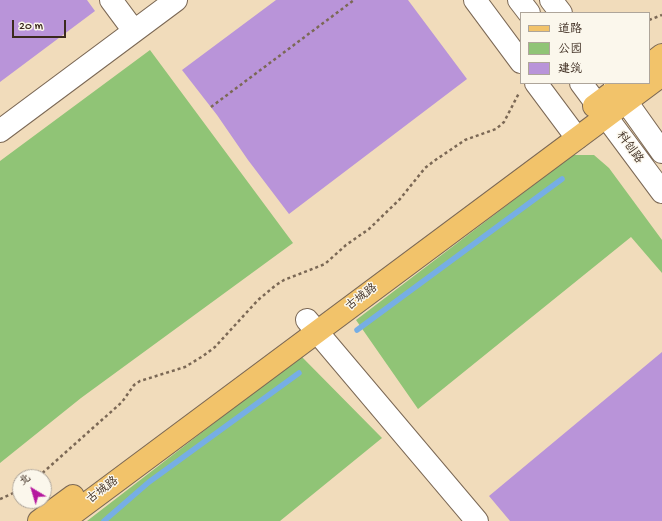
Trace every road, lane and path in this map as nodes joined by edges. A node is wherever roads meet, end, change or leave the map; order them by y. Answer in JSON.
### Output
{"nodes":[{"id":1,"x":111,"y":0,"type":"edge"},
{"id":2,"x":176,"y":0,"type":"edge"},
{"id":3,"x":354,"y":0,"type":"edge"},
{"id":4,"x":475,"y":0,"type":"edge"},
{"id":5,"x":519,"y":0,"type":"edge"},
{"id":6,"x":551,"y":0,"type":"edge"},
{"id":7,"x":528,"y":12,"type":"edge"},
{"id":8,"x":560,"y":12,"type":"edge"},
{"id":9,"x":662,"y":15,"type":"edge"},
{"id":10,"x":650,"y":20,"type":"edge"},
{"id":11,"x":134,"y":31,"type":"junction"},
{"id":12,"x":662,"y":55,"type":"edge"},
{"id":13,"x":520,"y":61,"type":"edge"},
{"id":14,"x":650,"y":64,"type":"edge"},
{"id":15,"x":662,"y":75,"type":"edge"},
{"id":16,"x":650,"y":79,"type":"edge"},
{"id":17,"x":582,"y":84,"type":"edge"},
{"id":18,"x":635,"y":84,"type":"edge"},
{"id":19,"x":529,"y":86,"type":"edge"},
{"id":20,"x":620,"y":89,"type":"edge"},
{"id":21,"x":211,"y":107,"type":"dead end"},
{"id":22,"x":601,"y":110,"type":"junction"},
{"id":23,"x":0,"y":131,"type":"edge"},
{"id":24,"x":572,"y":132,"type":"junction"},
{"id":25,"x":662,"y":152,"type":"edge"},
{"id":26,"x":662,"y":192,"type":"edge"},
{"id":27,"x":312,"y":326,"type":"junction"},
{"id":28,"x":47,"y":469,"type":"edge"},
{"id":29,"x":12,"y":494,"type":"edge"},
{"id":30,"x":0,"y":500,"type":"edge"},
{"id":31,"x":39,"y":521,"type":"edge"},
{"id":32,"x":63,"y":521,"type":"edge"},
{"id":33,"x":477,"y":521,"type":"edge"}],
"edges":[{"from":1,"to":11,"type":"street"},
{"from":2,"to":11,"type":"street"},
{"from":3,"to":21,"type":"path"},
{"from":4,"to":13,"type":"street"},
{"from":5,"to":7,"type":"street"},
{"from":6,"to":8,"type":"street"},
{"from":9,"to":10,"type":"path"},
{"from":11,"to":23,"type":"street"},
{"from":12,"to":14,"type":"main road"},
{"from":15,"to":16,"type":"main road","name":"古城路"},
{"from":17,"to":22,"type":"street","name":"科创路"},
{"from":18,"to":20,"type":"main road","name":"古城路"},
{"from":19,"to":24,"type":"street"},
{"from":19,"to":28,"type":"path"},
{"from":20,"to":22,"type":"main road","name":"古城路"},
{"from":20,"to":25,"type":"street","name":"科创路"},
{"from":22,"to":24,"type":"main road","name":"古城路"},
{"from":22,"to":26,"type":"street","name":"科创路"},
{"from":24,"to":27,"type":"main road","name":"古城路"},
{"from":27,"to":31,"type":"main road","name":"古城路"},
{"from":27,"to":32,"type":"main road","name":"古城路"},
{"from":27,"to":33,"type":"street"},
{"from":29,"to":30,"type":"path"}]}
